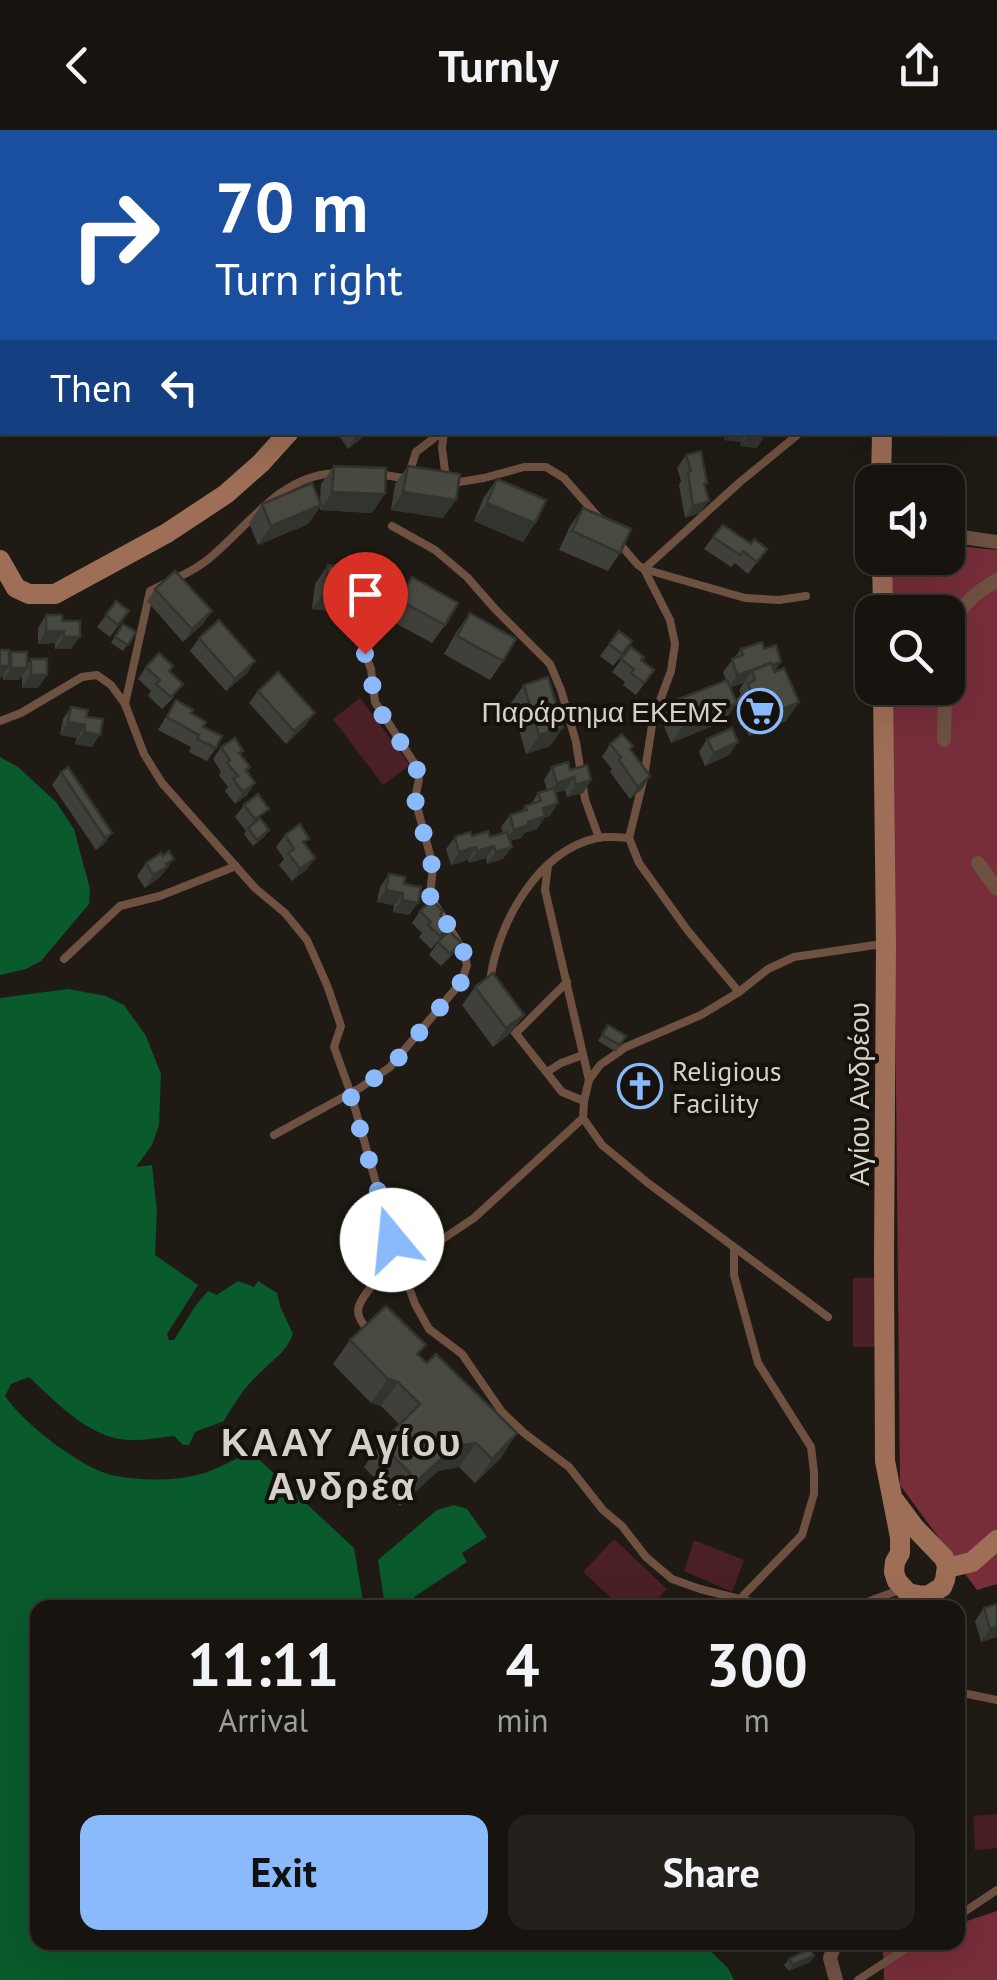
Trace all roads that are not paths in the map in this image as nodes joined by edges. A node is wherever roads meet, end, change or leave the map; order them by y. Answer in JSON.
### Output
{"nodes":[{"id":1,"x":286,"y":435,"type":"edge"},
{"id":2,"x":439,"y":435,"type":"edge"},
{"id":3,"x":443,"y":435,"type":"edge"},
{"id":4,"x":797,"y":435,"type":"edge"},
{"id":5,"x":882,"y":435,"type":"edge"},
{"id":6,"x":882,"y":465,"type":"edge"},
{"id":7,"x":339,"y":472,"type":"edge"},
{"id":8,"x":374,"y":474,"type":"edge"},
{"id":9,"x":407,"y":478,"type":"junction"},
{"id":10,"x":420,"y":480,"type":"edge"},
{"id":11,"x":434,"y":482,"type":"edge"},
{"id":12,"x":447,"y":484,"type":"junction"},
{"id":13,"x":392,"y":526,"type":"dead end"},
{"id":14,"x":965,"y":537,"type":"edge"},
{"id":15,"x":997,"y":542,"type":"edge"},
{"id":16,"x":0,"y":560,"type":"edge"},
{"id":17,"x":644,"y":570,"type":"junction"},
{"id":18,"x":997,"y":580,"type":"edge"},
{"id":19,"x":806,"y":596,"type":"dead end"},
{"id":20,"x":965,"y":603,"type":"edge"},
{"id":21,"x":365,"y":654,"type":"dead end"},
{"id":22,"x":125,"y":704,"type":"junction"},
{"id":23,"x":884,"y":705,"type":"edge"},
{"id":24,"x":945,"y":705,"type":"edge"},
{"id":25,"x":0,"y":722,"type":"edge"},
{"id":26,"x":944,"y":740,"type":"dead end"},
{"id":27,"x":599,"y":838,"type":"junction"},
{"id":28,"x":628,"y":838,"type":"junction"},
{"id":29,"x":978,"y":862,"type":"dead end"},
{"id":30,"x":548,"y":865,"type":"junction"},
{"id":31,"x":236,"y":866,"type":"junction"},
{"id":32,"x":997,"y":889,"type":"edge"},
{"id":33,"x":886,"y":944,"type":"junction"},
{"id":34,"x":64,"y":959,"type":"dead end"},
{"id":35,"x":567,"y":982,"type":"junction"},
{"id":36,"x":738,"y":992,"type":"junction"},
{"id":37,"x":493,"y":998,"type":"edge"},
{"id":38,"x":504,"y":1019,"type":"edge"},
{"id":39,"x":516,"y":1033,"type":"junction"},
{"id":40,"x":583,"y":1055,"type":"junction"},
{"id":41,"x":546,"y":1072,"type":"junction"},
{"id":42,"x":589,"y":1080,"type":"junction"},
{"id":43,"x":350,"y":1094,"type":"junction"},
{"id":44,"x":584,"y":1101,"type":"junction"},
{"id":45,"x":584,"y":1118,"type":"junction"},
{"id":46,"x":274,"y":1135,"type":"dead end"},
{"id":47,"x":734,"y":1248,"type":"junction"},
{"id":48,"x":402,"y":1267,"type":"junction"},
{"id":49,"x":828,"y":1317,"type":"dead end"},
{"id":50,"x":376,"y":1339,"type":"edge"},
{"id":51,"x":476,"y":1372,"type":"junction"},
{"id":52,"x":465,"y":1384,"type":"edge"},
{"id":53,"x":522,"y":1431,"type":"junction"},
{"id":54,"x":512,"y":1437,"type":"edge"},
{"id":55,"x":894,"y":1500,"type":"junction"},
{"id":56,"x":997,"y":1540,"type":"edge"},
{"id":57,"x":932,"y":1546,"type":"junction"},
{"id":58,"x":900,"y":1553,"type":"junction"},
{"id":59,"x":947,"y":1568,"type":"junction"},
{"id":60,"x":909,"y":1597,"type":"edge"},
{"id":61,"x":740,"y":1600,"type":"joint"},
{"id":62,"x":965,"y":1693,"type":"edge"},
{"id":63,"x":997,"y":1700,"type":"edge"},
{"id":64,"x":997,"y":1890,"type":"edge"},
{"id":65,"x":965,"y":1911,"type":"edge"},
{"id":66,"x":833,"y":1950,"type":"edge"},
{"id":67,"x":904,"y":1950,"type":"edge"},
{"id":68,"x":836,"y":1980,"type":"edge"},
{"id":69,"x":858,"y":1980,"type":"edge"}],
"edges":[{"from":1,"to":16,"type":"main road"},
{"from":2,"to":9,"type":"lane"},
{"from":3,"to":12,"type":"lane"},
{"from":4,"to":17,"type":"lane"},
{"from":5,"to":6,"type":"main road"},
{"from":7,"to":22,"type":"lane"},
{"from":8,"to":9,"type":"lane"},
{"from":9,"to":10,"type":"lane"},
{"from":11,"to":12,"type":"lane"},
{"from":12,"to":17,"type":"lane"},
{"from":13,"to":27,"type":"lane"},
{"from":14,"to":15,"type":"street"},
{"from":17,"to":19,"type":"lane"},
{"from":17,"to":28,"type":"lane"},
{"from":18,"to":20,"type":"street"},
{"from":21,"to":43,"type":"lane"},
{"from":22,"to":25,"type":"lane"},
{"from":22,"to":31,"type":"lane"},
{"from":23,"to":33,"type":"main road","name":"Αγίου Ανδρέου"},
{"from":24,"to":26,"type":"street"},
{"from":27,"to":28,"type":"lane"},
{"from":27,"to":30,"type":"lane"},
{"from":28,"to":36,"type":"lane"},
{"from":29,"to":32,"type":"street"},
{"from":30,"to":35,"type":"lane"},
{"from":30,"to":37,"type":"lane"},
{"from":31,"to":34,"type":"lane"},
{"from":31,"to":43,"type":"lane"},
{"from":33,"to":36,"type":"lane"},
{"from":33,"to":55,"type":"main road","name":"Αγίου Ανδρέου"},
{"from":35,"to":39,"type":"lane"},
{"from":35,"to":40,"type":"lane"},
{"from":36,"to":42,"type":"lane"},
{"from":38,"to":39,"type":"lane"},
{"from":39,"to":41,"type":"lane"},
{"from":40,"to":41,"type":"lane"},
{"from":40,"to":42,"type":"lane"},
{"from":41,"to":44,"type":"lane"},
{"from":42,"to":44,"type":"lane"},
{"from":43,"to":46,"type":"lane"},
{"from":43,"to":48,"type":"lane"},
{"from":44,"to":45,"type":"lane"},
{"from":45,"to":47,"type":"lane"},
{"from":45,"to":48,"type":"lane"},
{"from":47,"to":49,"type":"lane"},
{"from":47,"to":61,"type":"lane"},
{"from":48,"to":50,"type":"lane"},
{"from":48,"to":51,"type":"lane"},
{"from":51,"to":52,"type":"lane"},
{"from":51,"to":53,"type":"lane"},
{"from":53,"to":54,"type":"lane"},
{"from":53,"to":61,"type":"lane"},
{"from":55,"to":57,"type":"main road","name":"Αγίου Ανδρέου"},
{"from":55,"to":58,"type":"main road","name":"Αγίου Ανδρέου"},
{"from":56,"to":59,"type":"main road"},
{"from":57,"to":58,"type":"main road"},
{"from":57,"to":59,"type":"main road","name":"Αγίου Ανδρέου"},
{"from":58,"to":60,"type":"main road","name":"Αγίου Ανδρέου"},
{"from":59,"to":60,"type":"main road"},
{"from":62,"to":63,"type":"lane"},
{"from":64,"to":65,"type":"lane"},
{"from":66,"to":68,"type":"street"},
{"from":67,"to":69,"type":"lane"}]}
